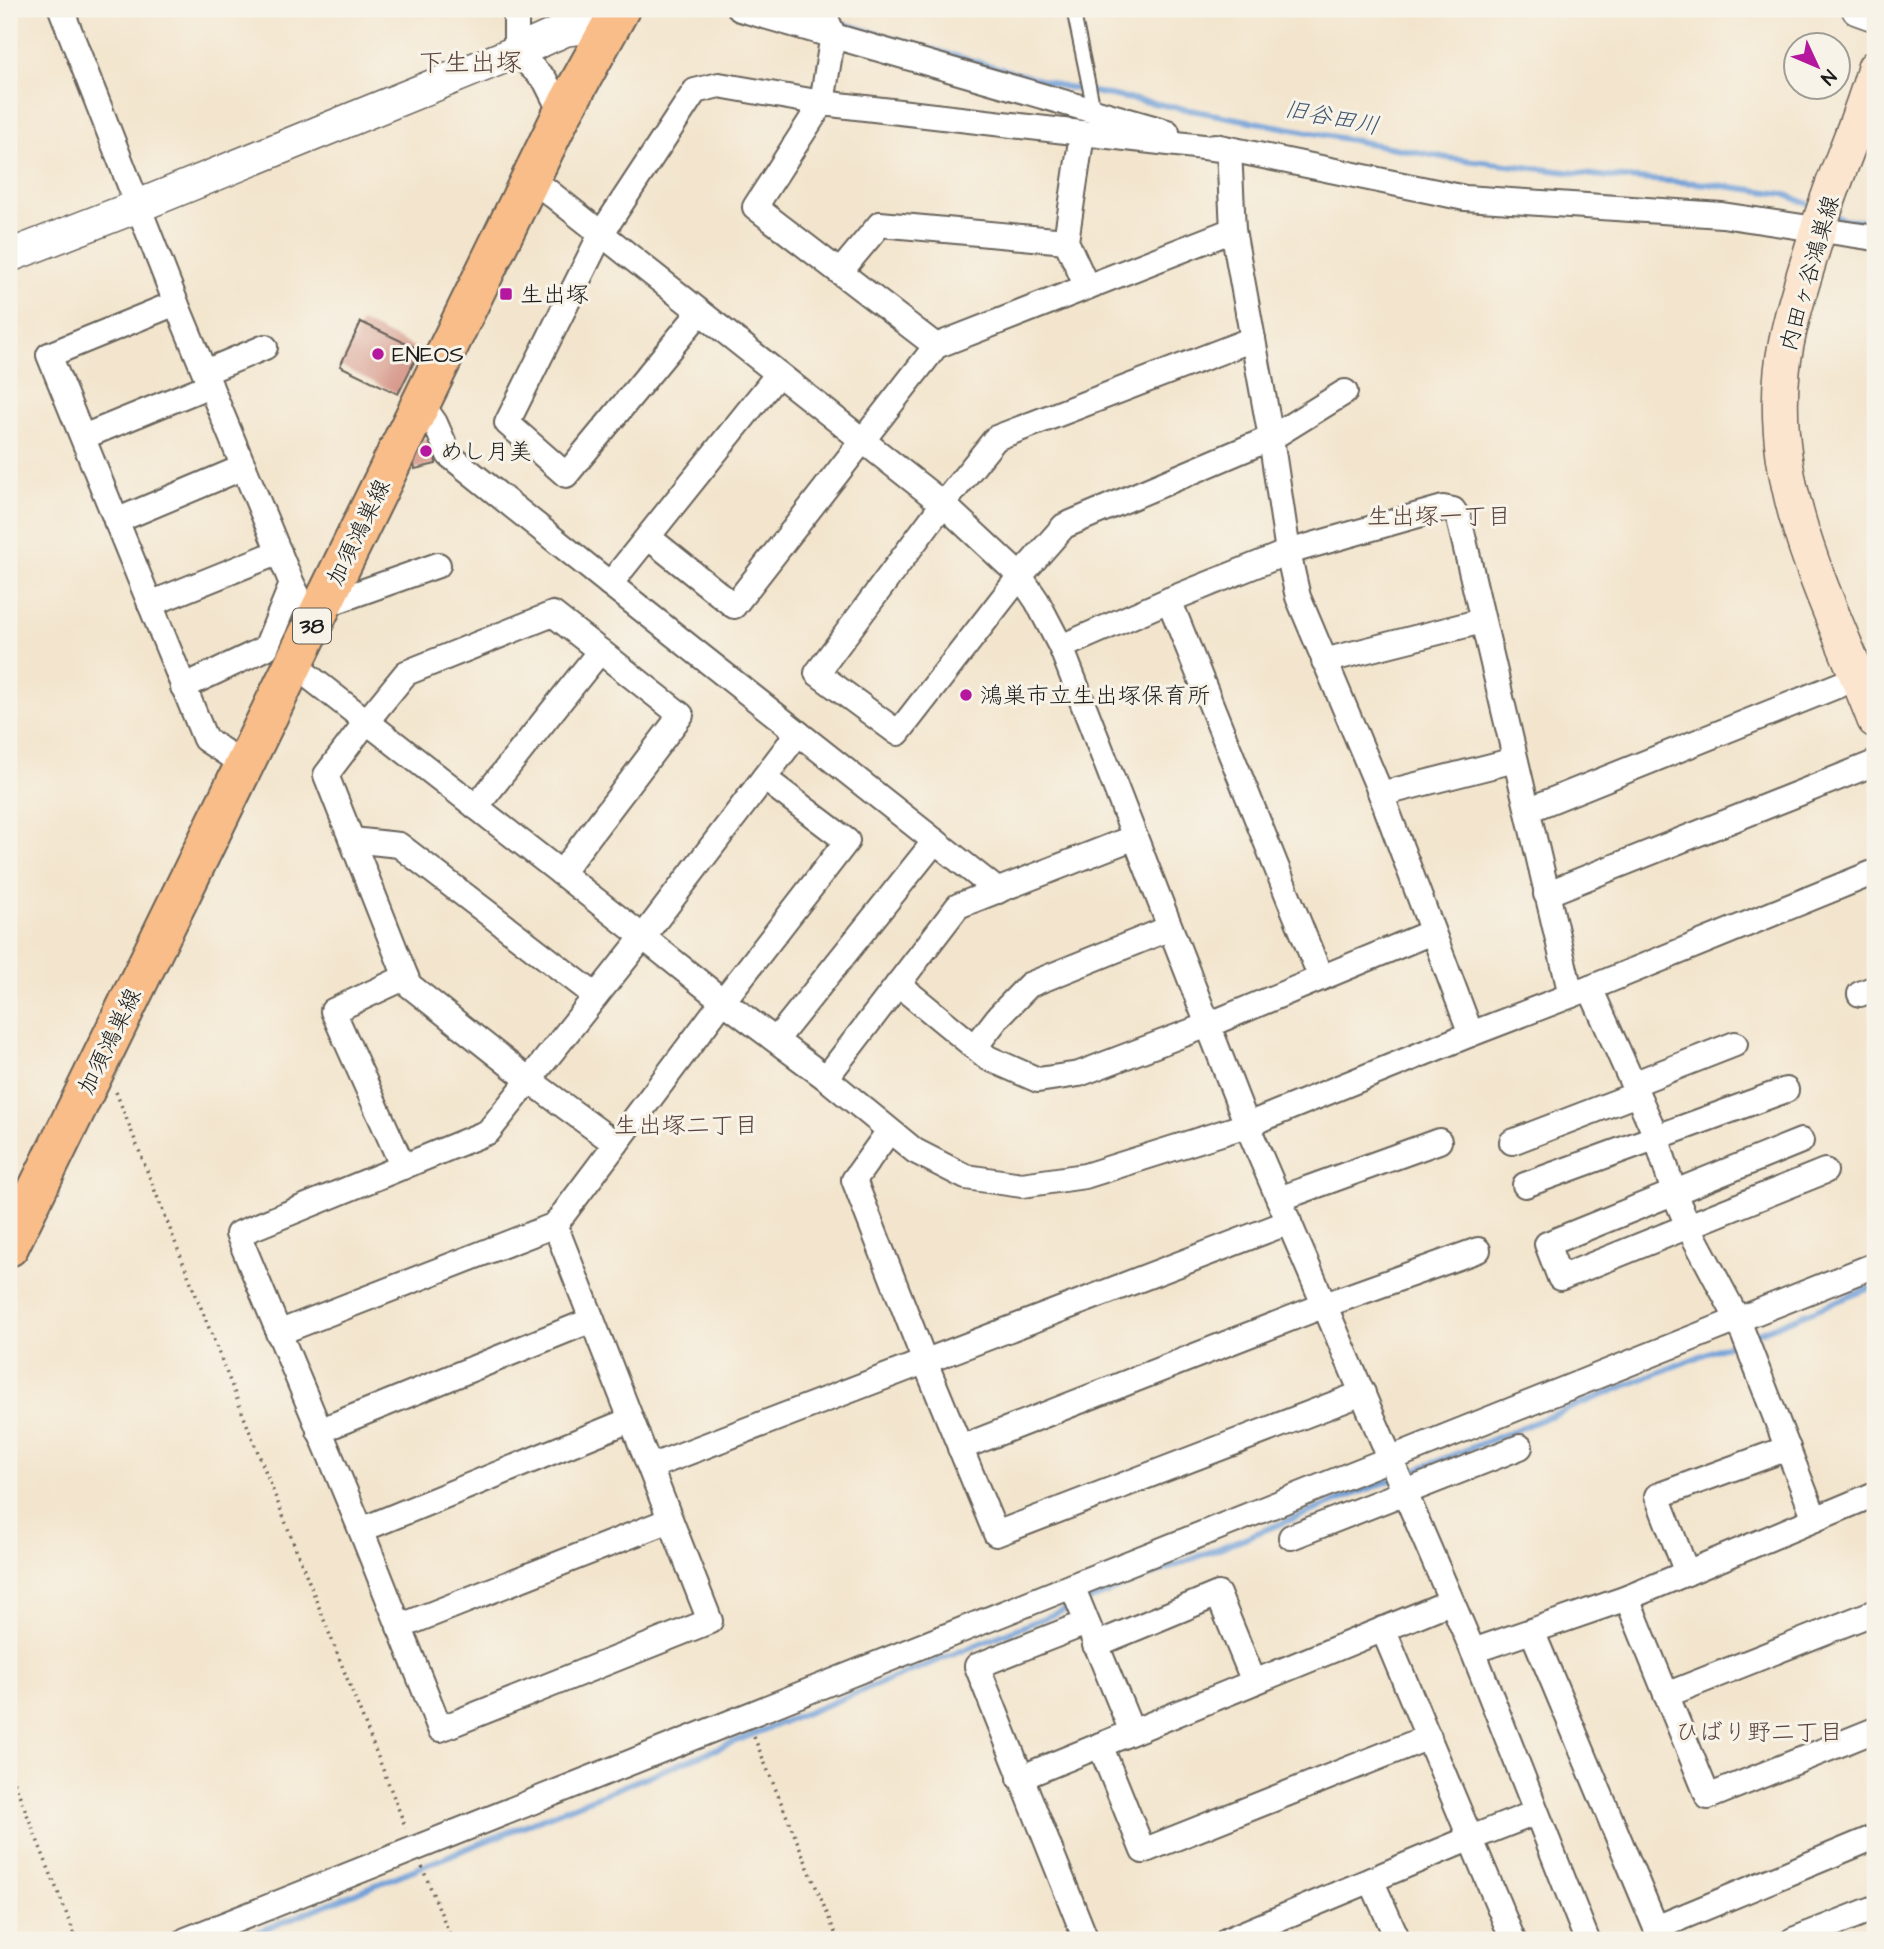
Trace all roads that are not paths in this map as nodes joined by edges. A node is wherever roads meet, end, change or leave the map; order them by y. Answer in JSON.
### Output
{"nodes":[{"id":1,"x":61,"y":9,"type":"edge"},
{"id":2,"x":516,"y":9,"type":"edge"},
{"id":3,"x":740,"y":9,"type":"edge"},
{"id":4,"x":822,"y":9,"type":"edge"},
{"id":5,"x":1073,"y":9,"type":"edge"},
{"id":6,"x":1858,"y":9,"type":"edge"},
{"id":7,"x":1875,"y":15,"type":"edge"},
{"id":8,"x":615,"y":17,"type":"edge"},
{"id":9,"x":832,"y":34,"type":"junction"},
{"id":10,"x":516,"y":52,"type":"junction"},
{"id":11,"x":1875,"y":68,"type":"edge"},
{"id":12,"x":822,"y":103,"type":"junction"},
{"id":13,"x":1094,"y":110,"type":"junction"},
{"id":14,"x":562,"y":114,"type":"junction"},
{"id":15,"x":1082,"y":134,"type":"junction"},
{"id":16,"x":1229,"y":150,"type":"junction"},
{"id":17,"x":531,"y":178,"type":"junction"},
{"id":18,"x":138,"y":206,"type":"junction"},
{"id":19,"x":1818,"y":229,"type":"junction"},
{"id":20,"x":1233,"y":230,"type":"junction"},
{"id":21,"x":601,"y":234,"type":"junction"},
{"id":22,"x":1875,"y":237,"type":"edge"},
{"id":23,"x":1066,"y":241,"type":"junction"},
{"id":24,"x":9,"y":256,"type":"edge"},
{"id":25,"x":839,"y":272,"type":"junction"},
{"id":26,"x":1087,"y":287,"type":"junction"},
{"id":27,"x":176,"y":303,"type":"junction"},
{"id":28,"x":700,"y":312,"type":"junction"},
{"id":29,"x":1253,"y":339,"type":"junction"},
{"id":30,"x":936,"y":346,"type":"junction"},
{"id":31,"x":265,"y":347,"type":"dead end"},
{"id":32,"x":778,"y":374,"type":"junction"},
{"id":33,"x":207,"y":378,"type":"junction"},
{"id":34,"x":1345,"y":392,"type":"dead end"},
{"id":35,"x":421,"y":403,"type":"junction"},
{"id":36,"x":83,"y":438,"type":"junction"},
{"id":37,"x":1270,"y":438,"type":"junction"},
{"id":38,"x":862,"y":439,"type":"junction"},
{"id":39,"x":244,"y":467,"type":"junction"},
{"id":40,"x":943,"y":505,"type":"junction"},
{"id":41,"x":116,"y":522,"type":"junction"},
{"id":42,"x":648,"y":537,"type":"junction"},
{"id":43,"x":279,"y":552,"type":"junction"},
{"id":44,"x":1288,"y":552,"type":"junction"},
{"id":45,"x":438,"y":565,"type":"dead end"},
{"id":46,"x":1020,"y":576,"type":"junction"},
{"id":47,"x":610,"y":584,"type":"junction"},
{"id":48,"x":1169,"y":600,"type":"junction"},
{"id":49,"x":150,"y":604,"type":"junction"},
{"id":50,"x":309,"y":605,"type":"junction"},
{"id":51,"x":1482,"y":621,"type":"junction"},
{"id":52,"x":1061,"y":647,"type":"junction"},
{"id":53,"x":600,"y":651,"type":"junction"},
{"id":54,"x":1324,"y":661,"type":"junction"},
{"id":55,"x":293,"y":664,"type":"junction"},
{"id":56,"x":1859,"y":677,"type":"junction"},
{"id":57,"x":183,"y":687,"type":"junction"},
{"id":58,"x":1875,"y":720,"type":"edge"},
{"id":59,"x":366,"y":722,"type":"junction"},
{"id":60,"x":798,"y":733,"type":"junction"},
{"id":61,"x":1515,"y":760,"type":"junction"},
{"id":62,"x":1875,"y":763,"type":"edge"},
{"id":63,"x":244,"y":765,"type":"junction"},
{"id":64,"x":764,"y":778,"type":"junction"},
{"id":65,"x":1381,"y":794,"type":"junction"},
{"id":66,"x":476,"y":807,"type":"junction"},
{"id":67,"x":1528,"y":810,"type":"junction"},
{"id":68,"x":1135,"y":837,"type":"junction"},
{"id":69,"x":352,"y":840,"type":"junction"},
{"id":70,"x":935,"y":841,"type":"junction"},
{"id":71,"x":1875,"y":872,"type":"edge"},
{"id":72,"x":561,"y":873,"type":"junction"},
{"id":73,"x":998,"y":891,"type":"junction"},
{"id":74,"x":1546,"y":894,"type":"junction"},
{"id":75,"x":1170,"y":928,"type":"junction"},
{"id":76,"x":1432,"y":932,"type":"junction"},
{"id":77,"x":643,"y":937,"type":"junction"},
{"id":78,"x":406,"y":977,"type":"junction"},
{"id":79,"x":1321,"y":978,"type":"junction"},
{"id":80,"x":898,"y":984,"type":"junction"},
{"id":81,"x":1581,"y":991,"type":"junction"},
{"id":82,"x":596,"y":996,"type":"junction"},
{"id":83,"x":723,"y":1002,"type":"junction"},
{"id":84,"x":1208,"y":1025,"type":"junction"},
{"id":85,"x":1471,"y":1034,"type":"junction"},
{"id":86,"x":776,"y":1040,"type":"junction"},
{"id":87,"x":1735,"y":1044,"type":"dead end"},
{"id":88,"x":975,"y":1047,"type":"junction"},
{"id":89,"x":826,"y":1078,"type":"junction"},
{"id":90,"x":530,"y":1080,"type":"junction"},
{"id":91,"x":1635,"y":1089,"type":"junction"},
{"id":92,"x":1786,"y":1090,"type":"dead end"},
{"id":93,"x":1247,"y":1125,"type":"junction"},
{"id":94,"x":889,"y":1131,"type":"junction"},
{"id":95,"x":1656,"y":1136,"type":"junction"},
{"id":96,"x":1439,"y":1140,"type":"dead end"},
{"id":97,"x":1801,"y":1141,"type":"dead end"},
{"id":98,"x":1512,"y":1142,"type":"dead end"},
{"id":99,"x":616,"y":1144,"type":"junction"},
{"id":100,"x":403,"y":1167,"type":"junction"},
{"id":101,"x":1825,"y":1171,"type":"dead end"},
{"id":102,"x":1525,"y":1185,"type":"dead end"},
{"id":103,"x":1674,"y":1193,"type":"junction"},
{"id":104,"x":1279,"y":1199,"type":"junction"},
{"id":105,"x":1289,"y":1222,"type":"junction"},
{"id":106,"x":555,"y":1225,"type":"junction"},
{"id":107,"x":1688,"y":1226,"type":"junction"},
{"id":108,"x":9,"y":1247,"type":"edge"},
{"id":109,"x":1478,"y":1250,"type":"dead end"},
{"id":110,"x":1875,"y":1265,"type":"edge"},
{"id":111,"x":1325,"y":1305,"type":"junction"},
{"id":112,"x":592,"y":1320,"type":"junction"},
{"id":113,"x":1738,"y":1320,"type":"junction"},
{"id":114,"x":278,"y":1333,"type":"junction"},
{"id":115,"x":925,"y":1362,"type":"junction"},
{"id":116,"x":1363,"y":1393,"type":"junction"},
{"id":117,"x":631,"y":1420,"type":"junction"},
{"id":118,"x":319,"y":1431,"type":"junction"},
{"id":119,"x":1520,"y":1447,"type":"dead end"},
{"id":120,"x":960,"y":1448,"type":"junction"},
{"id":121,"x":1788,"y":1448,"type":"junction"},
{"id":122,"x":1390,"y":1458,"type":"junction"},
{"id":123,"x":650,"y":1467,"type":"junction"},
{"id":124,"x":1405,"y":1492,"type":"junction"},
{"id":125,"x":1875,"y":1494,"type":"edge"},
{"id":126,"x":1815,"y":1519,"type":"junction"},
{"id":127,"x":670,"y":1520,"type":"junction"},
{"id":128,"x":361,"y":1530,"type":"junction"},
{"id":129,"x":1291,"y":1537,"type":"dead end"},
{"id":130,"x":1687,"y":1573,"type":"junction"},
{"id":131,"x":1072,"y":1586,"type":"junction"},
{"id":132,"x":1627,"y":1598,"type":"junction"},
{"id":133,"x":1450,"y":1602,"type":"junction"},
{"id":134,"x":1875,"y":1612,"type":"edge"},
{"id":135,"x":399,"y":1627,"type":"junction"},
{"id":136,"x":1383,"y":1629,"type":"junction"},
{"id":137,"x":1532,"y":1631,"type":"junction"},
{"id":138,"x":1091,"y":1634,"type":"junction"},
{"id":139,"x":1473,"y":1651,"type":"junction"},
{"id":140,"x":1254,"y":1682,"type":"junction"},
{"id":141,"x":1667,"y":1695,"type":"junction"},
{"id":142,"x":1875,"y":1730,"type":"edge"},
{"id":143,"x":1132,"y":1732,"type":"junction"},
{"id":144,"x":1429,"y":1737,"type":"junction"},
{"id":145,"x":1100,"y":1745,"type":"junction"},
{"id":146,"x":1020,"y":1778,"type":"junction"},
{"id":147,"x":1535,"y":1813,"type":"junction"},
{"id":148,"x":1875,"y":1837,"type":"edge"},
{"id":149,"x":1471,"y":1838,"type":"junction"},
{"id":150,"x":1371,"y":1880,"type":"junction"},
{"id":151,"x":1875,"y":1908,"type":"edge"},
{"id":152,"x":1277,"y":1931,"type":"edge"},
{"id":153,"x":186,"y":1940,"type":"edge"},
{"id":154,"x":1086,"y":1940,"type":"edge"},
{"id":155,"x":1228,"y":1940,"type":"edge"},
{"id":156,"x":1398,"y":1940,"type":"edge"},
{"id":157,"x":1513,"y":1940,"type":"edge"},
{"id":158,"x":1587,"y":1940,"type":"edge"},
{"id":159,"x":1793,"y":1940,"type":"edge"}],
"edges":[{"from":1,"to":18,"type":"street"},
{"from":2,"to":10,"type":"street"},
{"from":3,"to":9,"type":"street"},
{"from":4,"to":9,"type":"street"},
{"from":5,"to":13,"type":"lane"},
{"from":6,"to":7,"type":"street"},
{"from":8,"to":10,"type":"street"},
{"from":8,"to":14,"type":"main road","name":"加須鴻巣線","number":"38"},
{"from":9,"to":12,"type":"street"},
{"from":9,"to":13,"type":"street"},
{"from":10,"to":14,"type":"street"},
{"from":10,"to":18,"type":"street"},
{"from":11,"to":19,"type":"main road","name":"内田ヶ谷鴻巣線"},
{"from":12,"to":15,"type":"street"},
{"from":12,"to":21,"type":"street"},
{"from":12,"to":25,"type":"street"},
{"from":13,"to":16,"type":"street"},
{"from":14,"to":17,"type":"main road","name":"加須鴻巣線","number":"38"},
{"from":15,"to":16,"type":"street"},
{"from":15,"to":23,"type":"street"},
{"from":16,"to":19,"type":"street"},
{"from":16,"to":20,"type":"street"},
{"from":17,"to":21,"type":"street"},
{"from":17,"to":35,"type":"main road","name":"加須鴻巣線","number":"38"},
{"from":18,"to":24,"type":"street"},
{"from":18,"to":27,"type":"street"},
{"from":19,"to":22,"type":"street"},
{"from":19,"to":56,"type":"main road","name":"内田ヶ谷鴻巣線"},
{"from":20,"to":26,"type":"street"},
{"from":20,"to":29,"type":"street"},
{"from":21,"to":28,"type":"street"},
{"from":21,"to":28,"type":"street"},
{"from":23,"to":25,"type":"street"},
{"from":23,"to":26,"type":"street"},
{"from":25,"to":30,"type":"street"},
{"from":26,"to":30,"type":"street"},
{"from":27,"to":33,"type":"street"},
{"from":27,"to":36,"type":"street"},
{"from":28,"to":32,"type":"street"},
{"from":29,"to":37,"type":"street"},
{"from":29,"to":40,"type":"street"},
{"from":30,"to":38,"type":"street"},
{"from":31,"to":33,"type":"street"},
{"from":32,"to":38,"type":"street"},
{"from":32,"to":42,"type":"street"},
{"from":33,"to":36,"type":"street"},
{"from":33,"to":39,"type":"street"},
{"from":34,"to":37,"type":"street"},
{"from":35,"to":47,"type":"street"},
{"from":35,"to":50,"type":"main road","name":"加須鴻巣線","number":"38"},
{"from":36,"to":41,"type":"street"},
{"from":37,"to":44,"type":"street"},
{"from":37,"to":46,"type":"street"},
{"from":38,"to":40,"type":"street"},
{"from":38,"to":42,"type":"street"},
{"from":39,"to":41,"type":"street"},
{"from":39,"to":43,"type":"street"},
{"from":40,"to":46,"type":"street"},
{"from":40,"to":46,"type":"street"},
{"from":41,"to":49,"type":"street"},
{"from":42,"to":47,"type":"street"},
{"from":43,"to":49,"type":"street"},
{"from":43,"to":50,"type":"street"},
{"from":44,"to":48,"type":"street"},
{"from":44,"to":51,"type":"street"},
{"from":44,"to":54,"type":"street"},
{"from":45,"to":50,"type":"street"},
{"from":46,"to":52,"type":"street"},
{"from":47,"to":60,"type":"street"},
{"from":48,"to":52,"type":"street"},
{"from":48,"to":79,"type":"street"},
{"from":49,"to":57,"type":"street"},
{"from":50,"to":55,"type":"main road","name":"加須鴻巣線","number":"38"},
{"from":50,"to":57,"type":"street"},
{"from":51,"to":54,"type":"street"},
{"from":51,"to":61,"type":"street"},
{"from":52,"to":68,"type":"street"},
{"from":53,"to":59,"type":"street"},
{"from":53,"to":66,"type":"street"},
{"from":53,"to":72,"type":"street"},
{"from":54,"to":65,"type":"street"},
{"from":55,"to":59,"type":"street"},
{"from":55,"to":63,"type":"main road","name":"加須鴻巣線","number":"38"},
{"from":56,"to":58,"type":"main road","name":"内田ヶ谷鴻巣線"},
{"from":56,"to":67,"type":"street"},
{"from":57,"to":63,"type":"street"},
{"from":59,"to":66,"type":"street"},
{"from":59,"to":69,"type":"street"},
{"from":60,"to":64,"type":"street"},
{"from":60,"to":70,"type":"street"},
{"from":61,"to":65,"type":"street"},
{"from":61,"to":67,"type":"street"},
{"from":62,"to":74,"type":"street"},
{"from":63,"to":108,"type":"main road","name":"加須鴻巣線","number":"38"},
{"from":64,"to":77,"type":"street"},
{"from":64,"to":83,"type":"street"},
{"from":65,"to":76,"type":"street"},
{"from":66,"to":72,"type":"street"},
{"from":67,"to":74,"type":"street"},
{"from":68,"to":73,"type":"street"},
{"from":68,"to":75,"type":"street"},
{"from":69,"to":78,"type":"street"},
{"from":69,"to":82,"type":"street"},
{"from":70,"to":73,"type":"street"},
{"from":70,"to":86,"type":"street"},
{"from":71,"to":81,"type":"street"},
{"from":72,"to":77,"type":"street"},
{"from":73,"to":80,"type":"street"},
{"from":74,"to":81,"type":"street"},
{"from":75,"to":84,"type":"street"},
{"from":75,"to":88,"type":"street"},
{"from":76,"to":79,"type":"street"},
{"from":76,"to":85,"type":"street"},
{"from":77,"to":82,"type":"street"},
{"from":77,"to":83,"type":"street"},
{"from":78,"to":90,"type":"street"},
{"from":78,"to":100,"type":"street"},
{"from":79,"to":84,"type":"street"},
{"from":80,"to":88,"type":"street"},
{"from":80,"to":89,"type":"street"},
{"from":81,"to":85,"type":"street"},
{"from":81,"to":91,"type":"street"},
{"from":82,"to":90,"type":"street"},
{"from":83,"to":86,"type":"street"},
{"from":83,"to":99,"type":"street"},
{"from":84,"to":88,"type":"street"},
{"from":84,"to":93,"type":"street"},
{"from":85,"to":93,"type":"street"},
{"from":86,"to":89,"type":"street"},
{"from":87,"to":91,"type":"street"},
{"from":89,"to":94,"type":"street"},
{"from":90,"to":99,"type":"street"},
{"from":90,"to":100,"type":"street"},
{"from":91,"to":95,"type":"street"},
{"from":91,"to":98,"type":"street"},
{"from":92,"to":95,"type":"street"},
{"from":93,"to":94,"type":"street"},
{"from":93,"to":104,"type":"street"},
{"from":94,"to":115,"type":"street"},
{"from":95,"to":102,"type":"street"},
{"from":95,"to":103,"type":"street"},
{"from":96,"to":104,"type":"street"},
{"from":97,"to":103,"type":"street"},
{"from":99,"to":106,"type":"street"},
{"from":100,"to":114,"type":"street"},
{"from":101,"to":107,"type":"street"},
{"from":103,"to":107,"type":"street"},
{"from":103,"to":107,"type":"street"},
{"from":104,"to":105,"type":"street"},
{"from":105,"to":111,"type":"street"},
{"from":105,"to":115,"type":"street"},
{"from":106,"to":112,"type":"street"},
{"from":106,"to":114,"type":"street"},
{"from":107,"to":113,"type":"street"},
{"from":109,"to":111,"type":"street"},
{"from":110,"to":113,"type":"street"},
{"from":111,"to":116,"type":"street"},
{"from":111,"to":120,"type":"street"},
{"from":112,"to":117,"type":"street"},
{"from":112,"to":118,"type":"street"},
{"from":113,"to":121,"type":"street"},
{"from":113,"to":122,"type":"street"},
{"from":114,"to":118,"type":"street"},
{"from":115,"to":120,"type":"street"},
{"from":115,"to":123,"type":"street"},
{"from":116,"to":120,"type":"street"},
{"from":116,"to":122,"type":"street"},
{"from":117,"to":123,"type":"street"},
{"from":117,"to":128,"type":"street"},
{"from":118,"to":128,"type":"street"},
{"from":119,"to":124,"type":"street"},
{"from":121,"to":126,"type":"street"},
{"from":121,"to":130,"type":"street"},
{"from":122,"to":124,"type":"street"},
{"from":122,"to":131,"type":"street"},
{"from":123,"to":127,"type":"street"},
{"from":124,"to":129,"type":"street"},
{"from":124,"to":133,"type":"street"},
{"from":125,"to":126,"type":"street"},
{"from":126,"to":130,"type":"street"},
{"from":127,"to":135,"type":"street"},
{"from":127,"to":135,"type":"street"},
{"from":128,"to":135,"type":"street"},
{"from":130,"to":132,"type":"street"},
{"from":131,"to":138,"type":"street"},
{"from":131,"to":153,"type":"street"},
{"from":132,"to":137,"type":"street"},
{"from":132,"to":141,"type":"street"},
{"from":133,"to":136,"type":"street"},
{"from":133,"to":139,"type":"street"},
{"from":134,"to":141,"type":"street"},
{"from":136,"to":140,"type":"street"},
{"from":136,"to":144,"type":"street"},
{"from":137,"to":139,"type":"street"},
{"from":137,"to":148,"type":"street"},
{"from":138,"to":140,"type":"street"},
{"from":138,"to":143,"type":"street"},
{"from":138,"to":146,"type":"street"},
{"from":139,"to":147,"type":"street"},
{"from":140,"to":143,"type":"street"},
{"from":141,"to":142,"type":"street"},
{"from":143,"to":145,"type":"street"},
{"from":144,"to":145,"type":"street"},
{"from":144,"to":149,"type":"street"},
{"from":145,"to":146,"type":"street"},
{"from":146,"to":154,"type":"street"},
{"from":147,"to":149,"type":"street"},
{"from":147,"to":158,"type":"street"},
{"from":149,"to":150,"type":"street"},
{"from":149,"to":157,"type":"street"},
{"from":150,"to":152,"type":"street"},
{"from":150,"to":156,"type":"street"},
{"from":151,"to":159,"type":"street"},
{"from":152,"to":155,"type":"street"}]}
